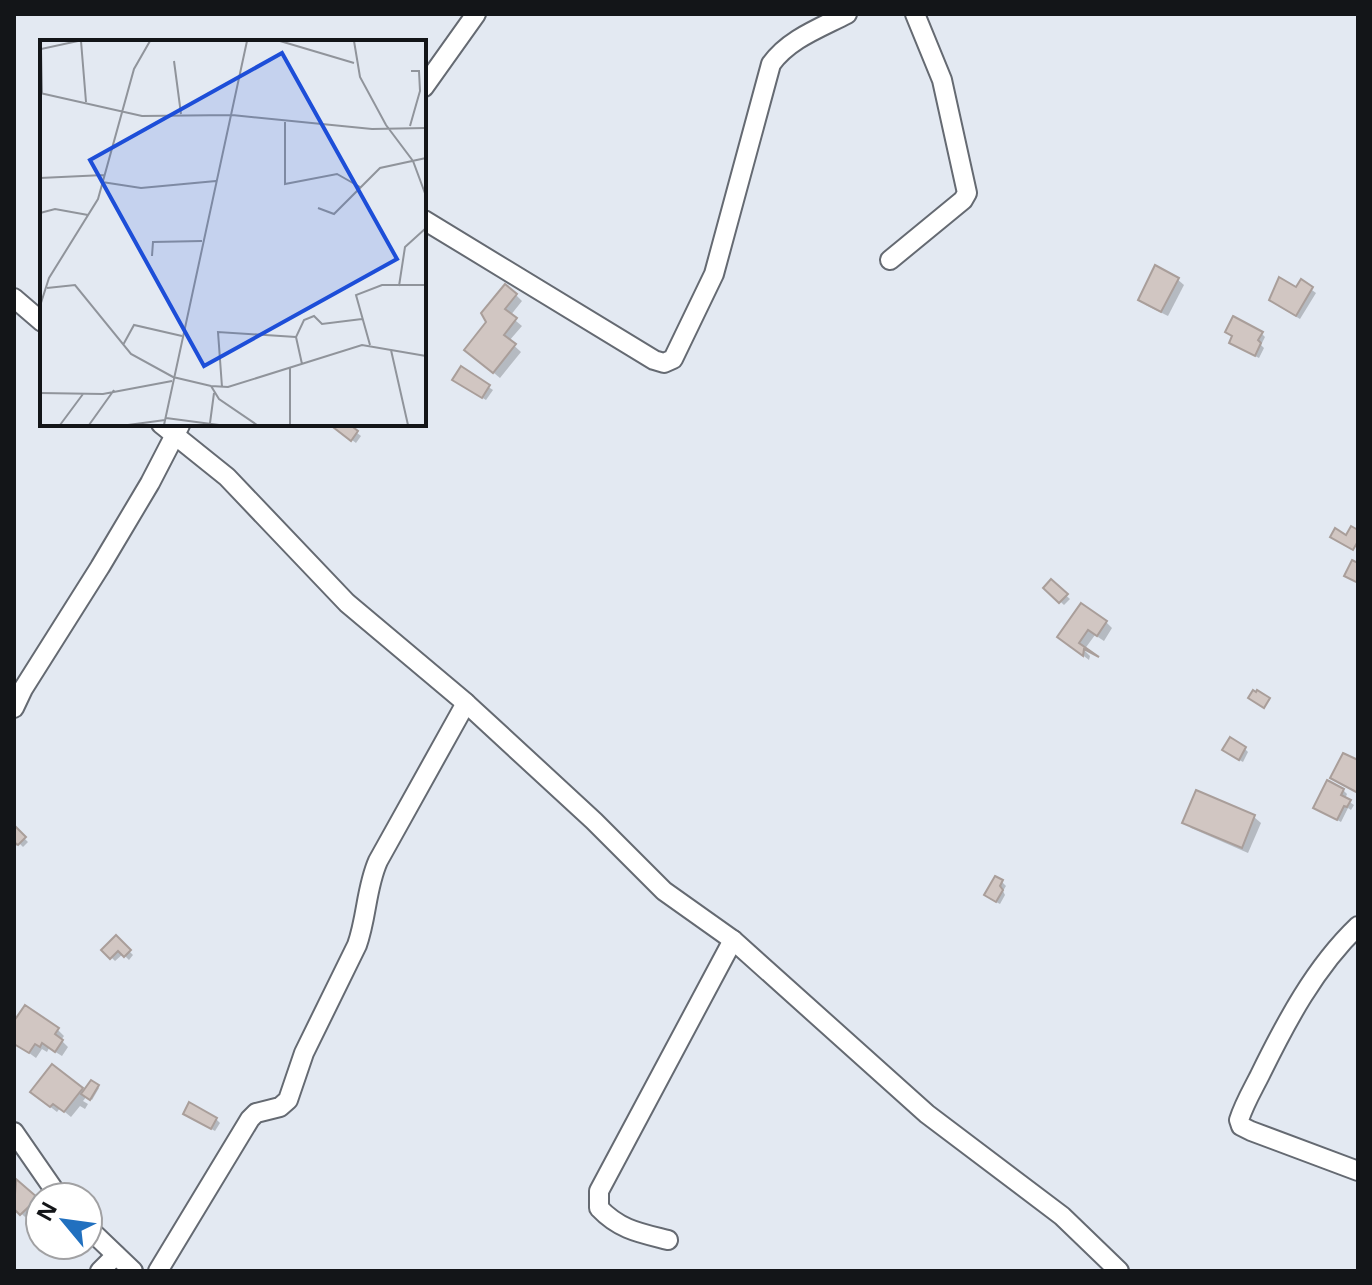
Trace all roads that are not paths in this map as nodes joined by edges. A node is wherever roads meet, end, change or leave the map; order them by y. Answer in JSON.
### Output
{"nodes":[{"id":1,"x":476,"y":14,"type":"edge"},
{"id":2,"x":847,"y":14,"type":"edge"},
{"id":3,"x":915,"y":14,"type":"edge"},
{"id":4,"x":426,"y":84,"type":"edge"},
{"id":5,"x":426,"y":221,"type":"edge"},
{"id":6,"x":890,"y":260,"type":"dead end"},
{"id":7,"x":14,"y":298,"type":"edge"},
{"id":8,"x":40,"y":320,"type":"edge"},
{"id":9,"x":172,"y":427,"type":"edge"},
{"id":10,"x":18,"y":686,"type":"edge"},
{"id":11,"x":466,"y":703,"type":"junction"},
{"id":12,"x":14,"y":708,"type":"edge"},
{"id":13,"x":1358,"y":926,"type":"edge"},
{"id":14,"x":733,"y":940,"type":"junction"},
{"id":15,"x":14,"y":1132,"type":"edge"},
{"id":16,"x":1358,"y":1171,"type":"edge"},
{"id":17,"x":48,"y":1181,"type":"edge"},
{"id":18,"x":668,"y":1240,"type":"dead end"},
{"id":19,"x":104,"y":1243,"type":"edge"},
{"id":20,"x":116,"y":1255,"type":"junction"},
{"id":21,"x":100,"y":1271,"type":"edge"},
{"id":22,"x":133,"y":1271,"type":"edge"},
{"id":23,"x":158,"y":1271,"type":"edge"},
{"id":24,"x":1119,"y":1271,"type":"edge"}],
"edges":[{"from":1,"to":4,"type":"street"},
{"from":2,"to":5,"type":"street"},
{"from":3,"to":6,"type":"street"},
{"from":7,"to":8,"type":"street"},
{"from":9,"to":10,"type":"street"},
{"from":9,"to":11,"type":"street"},
{"from":10,"to":12,"type":"street"},
{"from":11,"to":14,"type":"street"},
{"from":11,"to":23,"type":"street"},
{"from":13,"to":16,"type":"street"},
{"from":14,"to":18,"type":"street"},
{"from":14,"to":24,"type":"street"},
{"from":15,"to":17,"type":"street"},
{"from":19,"to":20,"type":"street"},
{"from":20,"to":21,"type":"street"},
{"from":20,"to":22,"type":"street"}]}
